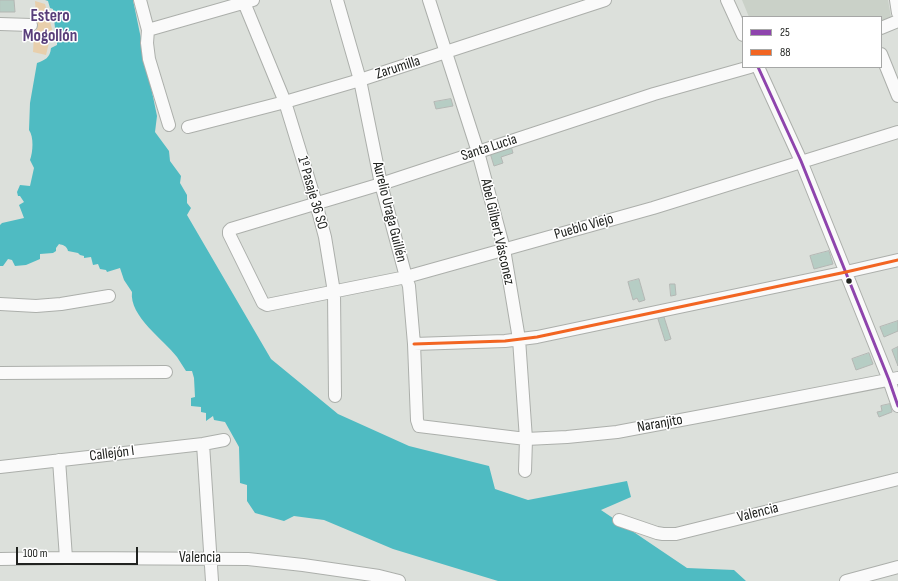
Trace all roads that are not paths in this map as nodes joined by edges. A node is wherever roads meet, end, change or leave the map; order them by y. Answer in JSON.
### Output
{"nodes":[{"id":1,"x":140,"y":0,"type":"edge"},
{"id":2,"x":337,"y":0,"type":"edge"},
{"id":3,"x":428,"y":0,"type":"edge"},
{"id":4,"x":605,"y":0,"type":"edge"},
{"id":5,"x":727,"y":0,"type":"edge"},
{"id":6,"x":896,"y":0,"type":"edge"},
{"id":7,"x":247,"y":1,"type":"edge"},
{"id":8,"x":898,"y":14,"type":"edge"},
{"id":9,"x":898,"y":21,"type":"edge"},
{"id":10,"x":0,"y":24,"type":"edge"},
{"id":11,"x":31,"y":25,"type":"dead end"},
{"id":12,"x":882,"y":28,"type":"edge"},
{"id":13,"x":148,"y":30,"type":"junction"},
{"id":14,"x":742,"y":33,"type":"edge"},
{"id":15,"x":445,"y":53,"type":"junction"},
{"id":16,"x":882,"y":56,"type":"edge"},
{"id":17,"x":746,"y":68,"type":"edge"},
{"id":18,"x":758,"y":68,"type":"edge"},
{"id":19,"x":360,"y":80,"type":"junction"},
{"id":20,"x":898,"y":96,"type":"edge"},
{"id":21,"x":285,"y":102,"type":"junction"},
{"id":22,"x":169,"y":125,"type":"dead end"},
{"id":23,"x":188,"y":127,"type":"dead end"},
{"id":24,"x":898,"y":132,"type":"edge"},
{"id":25,"x":478,"y":152,"type":"junction"},
{"id":26,"x":801,"y":161,"type":"junction"},
{"id":27,"x":381,"y":184,"type":"junction"},
{"id":28,"x":316,"y":203,"type":"junction"},
{"id":29,"x":504,"y":249,"type":"junction"},
{"id":30,"x":898,"y":260,"type":"edge"},
{"id":31,"x":846,"y":272,"type":"junction"},
{"id":32,"x":406,"y":277,"type":"junction"},
{"id":33,"x":334,"y":292,"type":"junction"},
{"id":34,"x":109,"y":296,"type":"dead end"},
{"id":35,"x":0,"y":304,"type":"edge"},
{"id":36,"x":267,"y":305,"type":"joint"},
{"id":37,"x":518,"y":339,"type":"junction"},
{"id":38,"x":414,"y":344,"type":"junction"},
{"id":39,"x":166,"y":372,"type":"dead end"},
{"id":40,"x":0,"y":373,"type":"edge"},
{"id":41,"x":894,"y":379,"type":"edge"},
{"id":42,"x":335,"y":396,"type":"dead end"},
{"id":43,"x":898,"y":406,"type":"edge"},
{"id":44,"x":419,"y":426,"type":"joint"},
{"id":45,"x":526,"y":439,"type":"junction"},
{"id":46,"x":224,"y":440,"type":"dead end"},
{"id":47,"x":203,"y":444,"type":"junction"},
{"id":48,"x":60,"y":460,"type":"junction"},
{"id":49,"x":0,"y":467,"type":"edge"},
{"id":50,"x":525,"y":471,"type":"dead end"},
{"id":51,"x":898,"y":479,"type":"edge"},
{"id":52,"x":619,"y":520,"type":"dead end"},
{"id":53,"x":66,"y":558,"type":"junction"},
{"id":54,"x":211,"y":558,"type":"junction"},
{"id":55,"x":0,"y":559,"type":"edge"},
{"id":56,"x":898,"y":567,"type":"edge"},
{"id":57,"x":378,"y":578,"type":"edge"},
{"id":58,"x":212,"y":581,"type":"edge"},
{"id":59,"x":399,"y":581,"type":"edge"},
{"id":60,"x":846,"y":581,"type":"edge"}],
"edges":[{"from":1,"to":13,"type":"street"},
{"from":2,"to":19,"type":"street","name":"Aurelio Uraga Guillén"},
{"from":3,"to":15,"type":"street","name":"Abel Gilbert Vásconez"},
{"from":4,"to":15,"type":"street","name":"Zarumilla"},
{"from":5,"to":14,"type":"street"},
{"from":6,"to":8,"type":"street"},
{"from":7,"to":13,"type":"street"},
{"from":7,"to":21,"type":"street","name":"1º Pasaje 36 SO"},
{"from":9,"to":12,"type":"street"},
{"from":10,"to":11,"type":"street"},
{"from":13,"to":22,"type":"street"},
{"from":15,"to":19,"type":"street","name":"Zarumilla"},
{"from":15,"to":25,"type":"street","name":"Abel Gilbert Vásconez"},
{"from":16,"to":20,"type":"street"},
{"from":17,"to":25,"type":"street","name":"Santa Lucia"},
{"from":18,"to":26,"type":"street"},
{"from":19,"to":21,"type":"street","name":"Zarumilla"},
{"from":19,"to":27,"type":"street","name":"Aurelio Uraga Guillén"},
{"from":21,"to":23,"type":"street","name":"Zarumilla"},
{"from":21,"to":28,"type":"street","name":"1º Pasaje 36 SO"},
{"from":24,"to":26,"type":"street","name":"Pueblo Viejo"},
{"from":25,"to":27,"type":"street","name":"Santa Lucia"},
{"from":25,"to":29,"type":"street","name":"Abel Gilbert Vásconez"},
{"from":26,"to":29,"type":"street","name":"Pueblo Viejo"},
{"from":26,"to":31,"type":"street"},
{"from":27,"to":28,"type":"street","name":"Santa Lucia"},
{"from":27,"to":32,"type":"street","name":"Aurelio Uraga Guillén"},
{"from":28,"to":33,"type":"street","name":"1º Pasaje 36 SO"},
{"from":28,"to":36,"type":"street","name":"Santa Lucia"},
{"from":29,"to":32,"type":"street","name":"Pueblo Viejo"},
{"from":29,"to":37,"type":"street","name":"Abel Gilbert Vásconez"},
{"from":30,"to":31,"type":"street"},
{"from":31,"to":37,"type":"street"},
{"from":31,"to":41,"type":"street"},
{"from":32,"to":33,"type":"street","name":"Pueblo Viejo"},
{"from":32,"to":38,"type":"street","name":"Aurelio Uraga Guillén"},
{"from":33,"to":36,"type":"street","name":"Pueblo Viejo"},
{"from":33,"to":42,"type":"street","name":"1º Pasaje 36 SO"},
{"from":34,"to":35,"type":"street"},
{"from":37,"to":38,"type":"street"},
{"from":37,"to":45,"type":"street","name":"Abel Gilbert Vásconez"},
{"from":38,"to":44,"type":"street","name":"Aurelio Uraga Guillén"},
{"from":39,"to":40,"type":"street"},
{"from":41,"to":43,"type":"street"},
{"from":41,"to":45,"type":"street","name":"Naranjito"},
{"from":44,"to":45,"type":"street","name":"Naranjito"},
{"from":45,"to":50,"type":"street","name":"Abel Gilbert Vásconez"},
{"from":46,"to":47,"type":"street","name":"Callejón I"},
{"from":47,"to":48,"type":"street","name":"Callejón I"},
{"from":47,"to":54,"type":"street"},
{"from":48,"to":49,"type":"street","name":"Callejón I"},
{"from":48,"to":53,"type":"street"},
{"from":51,"to":52,"type":"street","name":"Valencia"},
{"from":53,"to":54,"type":"street","name":"Valencia"},
{"from":53,"to":55,"type":"street","name":"Valencia"},
{"from":54,"to":57,"type":"street","name":"Valencia"},
{"from":54,"to":58,"type":"street"},
{"from":56,"to":60,"type":"street"},
{"from":57,"to":59,"type":"street","name":"Valencia"}]}
